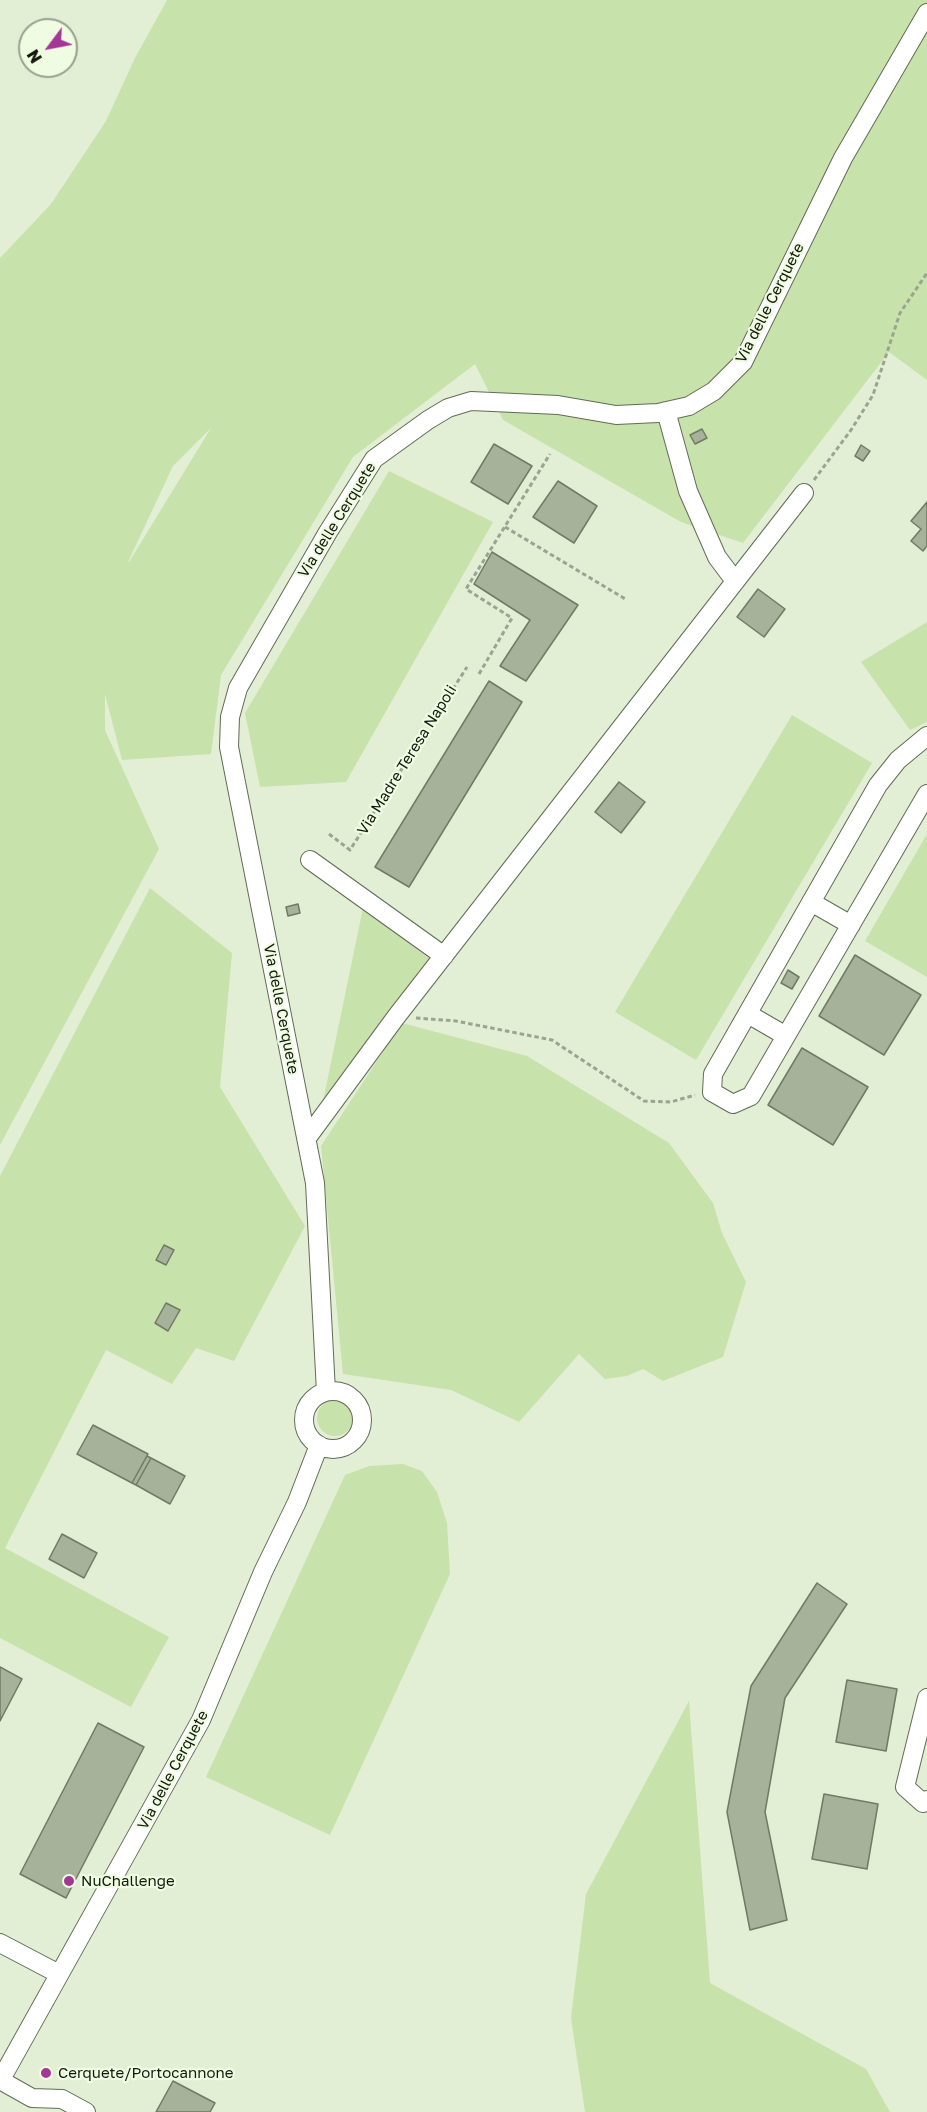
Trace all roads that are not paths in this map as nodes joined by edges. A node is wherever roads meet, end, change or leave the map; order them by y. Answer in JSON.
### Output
{"nodes":[{"id":1,"x":927,"y":13,"type":"edge"},
{"id":2,"x":666,"y":411,"type":"junction"},
{"id":3,"x":804,"y":493,"type":"road end"},
{"id":4,"x":735,"y":581,"type":"junction"},
{"id":5,"x":927,"y":736,"type":"edge"},
{"id":6,"x":927,"y":794,"type":"edge"},
{"id":7,"x":310,"y":860,"type":"dead end"},
{"id":8,"x":812,"y":902,"type":"junction"},
{"id":9,"x":851,"y":924,"type":"junction"},
{"id":10,"x":444,"y":956,"type":"junction"},
{"id":11,"x":748,"y":1014,"type":"junction"},
{"id":12,"x":786,"y":1036,"type":"junction"},
{"id":13,"x":307,"y":1138,"type":"junction"},
{"id":14,"x":326,"y":1392,"type":"junction"},
{"id":15,"x":319,"y":1445,"type":"junction"},
{"id":16,"x":927,"y":1698,"type":"edge"},
{"id":17,"x":922,"y":1740,"type":"edge"},
{"id":18,"x":927,"y":1800,"type":"edge"},
{"id":19,"x":0,"y":1943,"type":"edge"},
{"id":20,"x":59,"y":1974,"type":"junction"},
{"id":21,"x":0,"y":2081,"type":"edge"},
{"id":22,"x":38,"y":2105,"type":"edge"},
{"id":23,"x":86,"y":2112,"type":"edge"}],
"edges":[{"from":1,"to":2,"type":"street","name":"Via delle Cerquete"},
{"from":2,"to":4,"type":"street"},
{"from":2,"to":13,"type":"street","name":"Via delle Cerquete"},
{"from":3,"to":4,"type":"street"},
{"from":4,"to":10,"type":"street"},
{"from":5,"to":8,"type":"street"},
{"from":6,"to":9,"type":"street"},
{"from":7,"to":10,"type":"street"},
{"from":8,"to":9,"type":"street"},
{"from":8,"to":11,"type":"street"},
{"from":9,"to":12,"type":"street"},
{"from":10,"to":13,"type":"street"},
{"from":11,"to":12,"type":"street"},
{"from":11,"to":12,"type":"street"},
{"from":13,"to":14,"type":"street","name":"Via delle Cerquete"},
{"from":14,"to":15,"type":"street"},
{"from":14,"to":15,"type":"street"},
{"from":15,"to":20,"type":"street","name":"Via delle Cerquete"},
{"from":16,"to":17,"type":"street"},
{"from":17,"to":18,"type":"street"},
{"from":19,"to":20,"type":"street"},
{"from":20,"to":21,"type":"street","name":"Via delle Cerquete"},
{"from":21,"to":22,"type":"street"},
{"from":22,"to":23,"type":"street"}]}
